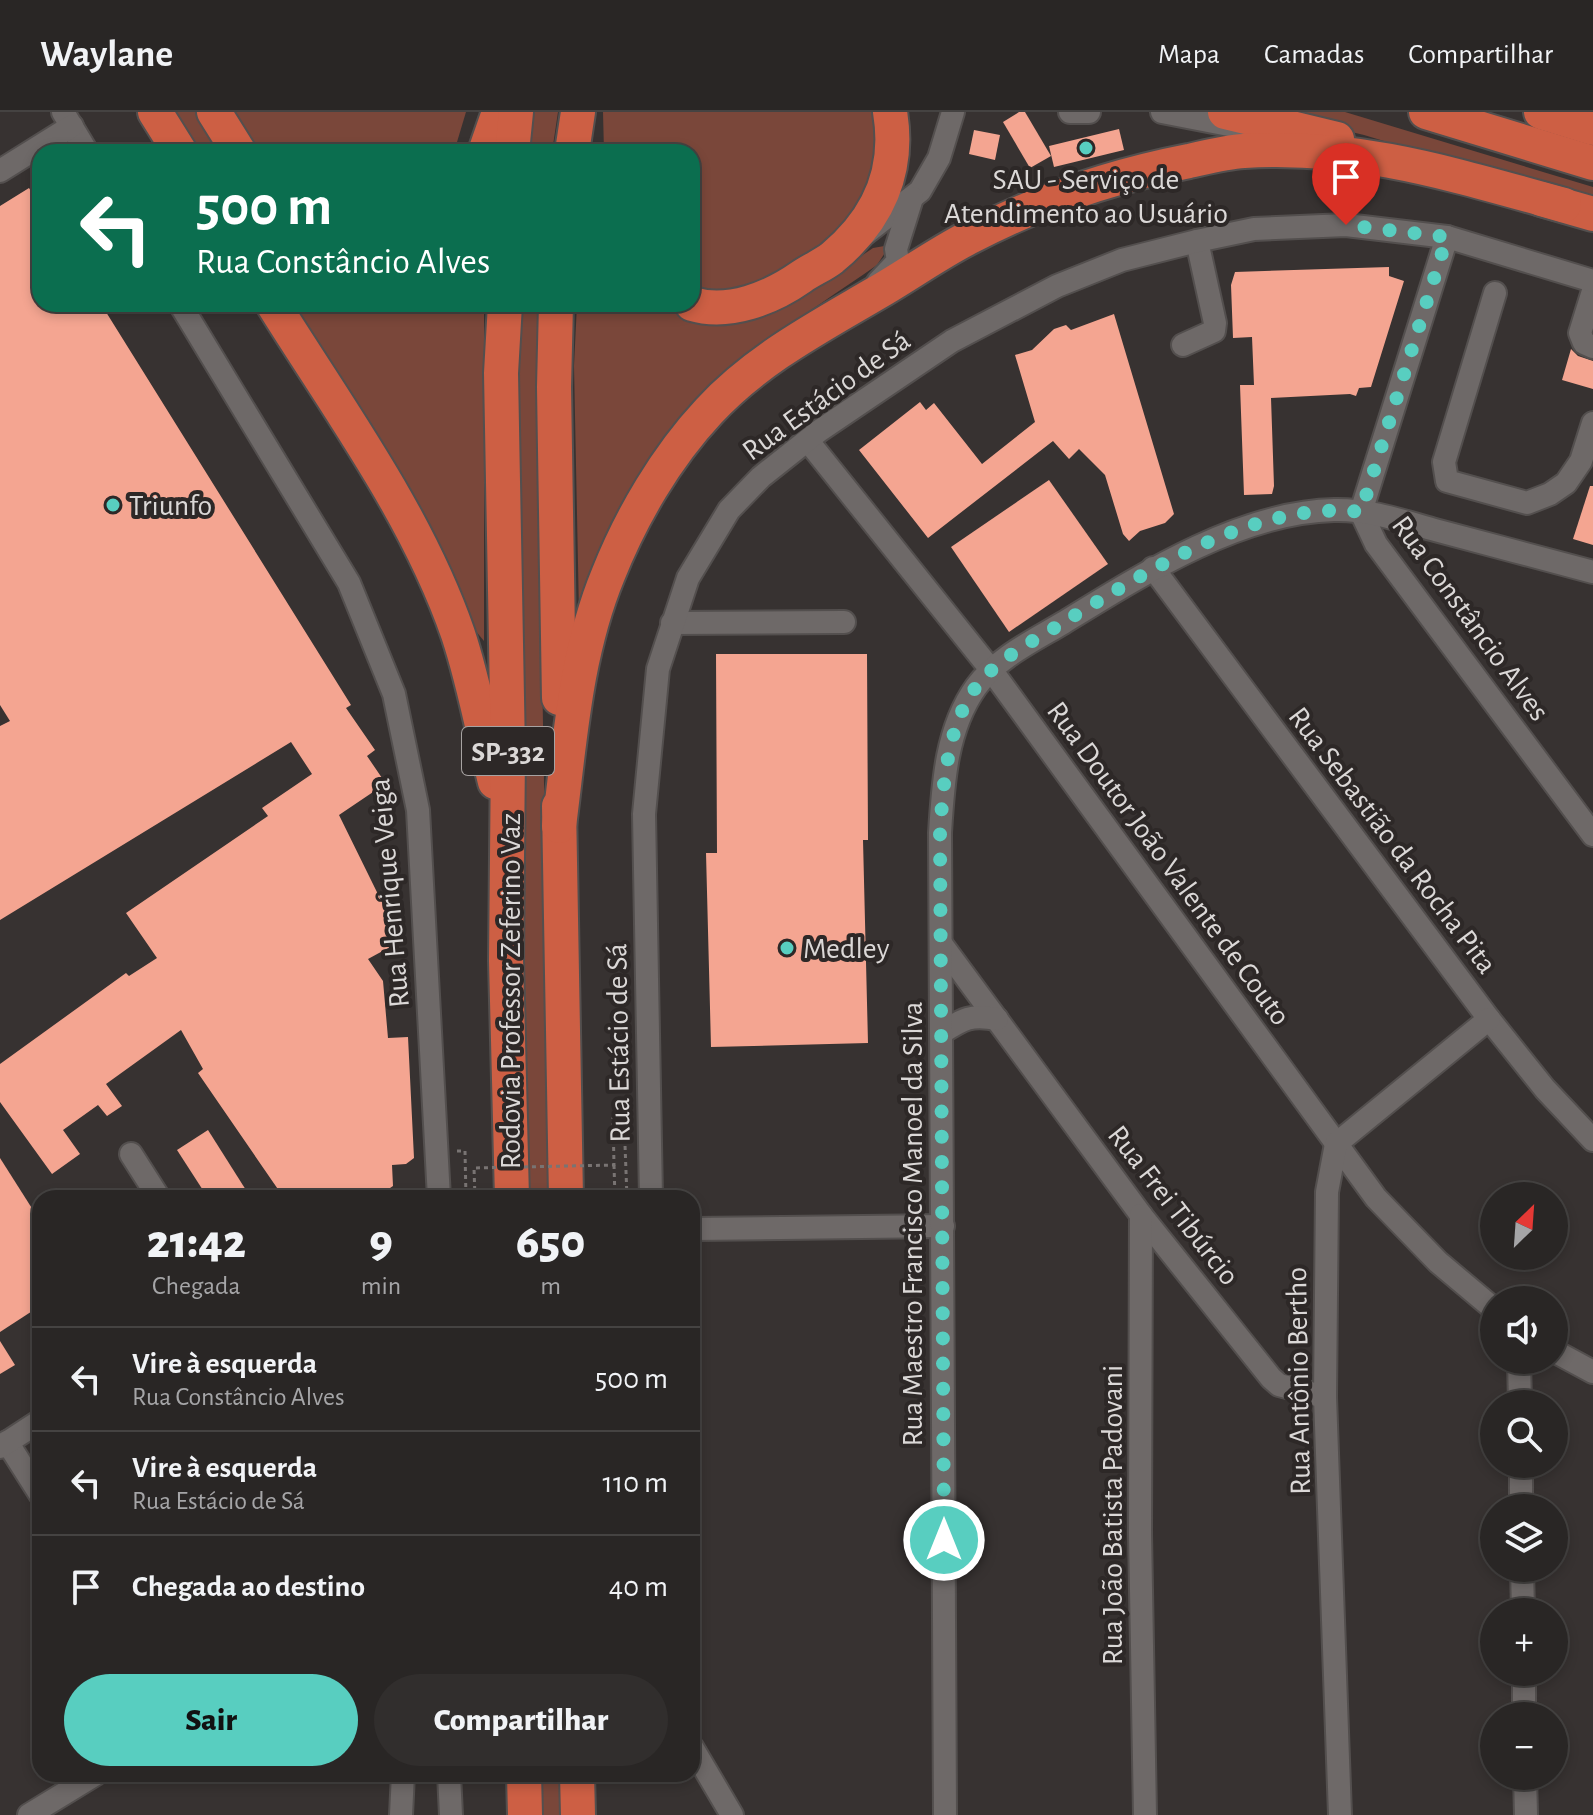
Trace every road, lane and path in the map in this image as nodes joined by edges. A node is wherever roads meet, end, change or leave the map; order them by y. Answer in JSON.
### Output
{"nodes":[{"id":1,"x":155,"y":112,"type":"edge"},
{"id":2,"x":214,"y":112,"type":"edge"},
{"id":3,"x":499,"y":112,"type":"edge"},
{"id":4,"x":516,"y":112,"type":"edge"},
{"id":5,"x":578,"y":112,"type":"edge"},
{"id":6,"x":594,"y":112,"type":"edge"},
{"id":7,"x":890,"y":112,"type":"edge"},
{"id":8,"x":953,"y":112,"type":"edge"},
{"id":9,"x":1070,"y":112,"type":"edge"},
{"id":10,"x":1089,"y":112,"type":"edge"},
{"id":11,"x":1162,"y":112,"type":"edge"},
{"id":12,"x":1225,"y":112,"type":"edge"},
{"id":13,"x":1426,"y":112,"type":"edge"},
{"id":14,"x":1541,"y":112,"type":"edge"},
{"id":15,"x":67,"y":119,"type":"edge"},
{"id":16,"x":1593,"y":128,"type":"edge"},
{"id":17,"x":1318,"y":134,"type":"junction"},
{"id":18,"x":35,"y":144,"type":"edge"},
{"id":19,"x":82,"y":144,"type":"edge"},
{"id":20,"x":175,"y":144,"type":"edge"},
{"id":21,"x":234,"y":144,"type":"edge"},
{"id":22,"x":488,"y":144,"type":"edge"},
{"id":23,"x":513,"y":144,"type":"edge"},
{"id":24,"x":573,"y":144,"type":"edge"},
{"id":25,"x":595,"y":144,"type":"edge"},
{"id":26,"x":32,"y":146,"type":"edge"},
{"id":27,"x":1593,"y":163,"type":"edge"},
{"id":28,"x":0,"y":171,"type":"edge"},
{"id":29,"x":912,"y":198,"type":"junction"},
{"id":30,"x":1578,"y":210,"type":"edge"},
{"id":31,"x":1447,"y":237,"type":"junction"},
{"id":32,"x":1197,"y":241,"type":"junction"},
{"id":33,"x":831,"y":259,"type":"junction"},
{"id":34,"x":1593,"y":281,"type":"edge"},
{"id":35,"x":1593,"y":291,"type":"edge"},
{"id":36,"x":1495,"y":293,"type":"dead end"},
{"id":37,"x":700,"y":305,"type":"edge"},
{"id":38,"x":854,"y":307,"type":"junction"},
{"id":39,"x":185,"y":312,"type":"edge"},
{"id":40,"x":278,"y":312,"type":"edge"},
{"id":41,"x":505,"y":312,"type":"edge"},
{"id":42,"x":556,"y":312,"type":"edge"},
{"id":43,"x":1183,"y":345,"type":"dead end"},
{"id":44,"x":1593,"y":347,"type":"edge"},
{"id":45,"x":1593,"y":423,"type":"edge"},
{"id":46,"x":808,"y":441,"type":"junction"},
{"id":47,"x":1361,"y":512,"type":"junction"},
{"id":48,"x":1153,"y":568,"type":"junction"},
{"id":49,"x":1593,"y":572,"type":"edge"},
{"id":50,"x":844,"y":622,"type":"dead end"},
{"id":51,"x":672,"y":623,"type":"junction"},
{"id":52,"x":992,"y":671,"type":"junction"},
{"id":53,"x":559,"y":826,"type":"junction"},
{"id":54,"x":1593,"y":835,"type":"edge"},
{"id":55,"x":942,"y":945,"type":"junction"},
{"id":56,"x":506,"y":961,"type":"junction"},
{"id":57,"x":997,"y":1019,"type":"junction"},
{"id":58,"x":1489,"y":1019,"type":"junction"},
{"id":59,"x":941,"y":1033,"type":"junction"},
{"id":60,"x":1593,"y":1140,"type":"edge"},
{"id":61,"x":1336,"y":1144,"type":"junction"},
{"id":62,"x":465,"y":1151,"type":"dead end"},
{"id":63,"x":131,"y":1154,"type":"dead end"},
{"id":64,"x":614,"y":1165,"type":"junction"},
{"id":65,"x":154,"y":1190,"type":"edge"},
{"id":66,"x":433,"y":1190,"type":"edge"},
{"id":67,"x":466,"y":1190,"type":"edge"},
{"id":68,"x":475,"y":1190,"type":"edge"},
{"id":69,"x":512,"y":1190,"type":"edge"},
{"id":70,"x":566,"y":1190,"type":"edge"},
{"id":71,"x":615,"y":1190,"type":"edge"},
{"id":72,"x":627,"y":1190,"type":"edge"},
{"id":73,"x":651,"y":1190,"type":"edge"},
{"id":74,"x":1141,"y":1215,"type":"junction"},
{"id":75,"x":943,"y":1226,"type":"junction"},
{"id":76,"x":700,"y":1229,"type":"edge"},
{"id":77,"x":1480,"y":1297,"type":"edge"},
{"id":78,"x":1568,"y":1359,"type":"edge"},
{"id":79,"x":1593,"y":1372,"type":"edge"},
{"id":80,"x":1325,"y":1397,"type":"junction"},
{"id":81,"x":32,"y":1426,"type":"edge"},
{"id":82,"x":3,"y":1444,"type":"edge"},
{"id":83,"x":32,"y":1483,"type":"edge"},
{"id":84,"x":700,"y":1761,"type":"edge"},
{"id":85,"x":83,"y":1782,"type":"edge"},
{"id":86,"x":403,"y":1782,"type":"edge"},
{"id":87,"x":449,"y":1782,"type":"edge"},
{"id":88,"x":524,"y":1782,"type":"edge"},
{"id":89,"x":577,"y":1782,"type":"edge"},
{"id":90,"x":1525,"y":1790,"type":"edge"},
{"id":91,"x":29,"y":1815,"type":"edge"},
{"id":92,"x":401,"y":1815,"type":"edge"},
{"id":93,"x":451,"y":1815,"type":"edge"},
{"id":94,"x":525,"y":1815,"type":"edge"},
{"id":95,"x":578,"y":1815,"type":"edge"},
{"id":96,"x":732,"y":1815,"type":"edge"},
{"id":97,"x":945,"y":1815,"type":"edge"},
{"id":98,"x":1145,"y":1815,"type":"edge"},
{"id":99,"x":1340,"y":1815,"type":"edge"},
{"id":100,"x":1526,"y":1815,"type":"edge"}],
"edges":[{"from":1,"to":20,"type":"highway"},
{"from":2,"to":21,"type":"highway"},
{"from":3,"to":22,"type":"highway"},
{"from":4,"to":23,"type":"highway"},
{"from":5,"to":24,"type":"highway"},
{"from":6,"to":25,"type":"highway"},
{"from":7,"to":33,"type":"highway"},
{"from":8,"to":29,"type":"street"},
{"from":9,"to":10,"type":"street"},
{"from":11,"to":17,"type":"street"},
{"from":12,"to":17,"type":"highway"},
{"from":13,"to":27,"type":"highway"},
{"from":14,"to":16,"type":"highway"},
{"from":15,"to":18,"type":"street"},
{"from":15,"to":19,"type":"street"},
{"from":17,"to":30,"type":"highway"},
{"from":26,"to":28,"type":"street"},
{"from":29,"to":33,"type":"street"},
{"from":29,"to":38,"type":"street"},
{"from":30,"to":38,"type":"highway"},
{"from":31,"to":32,"type":"street","name":"Rua Estácio de Sá"},
{"from":31,"to":34,"type":"street","name":"Rua Estácio de Sá"},
{"from":31,"to":47,"type":"street","name":"Rua Constâncio Alves"},
{"from":32,"to":43,"type":"street"},
{"from":32,"to":46,"type":"street","name":"Rua Estácio de Sá"},
{"from":33,"to":37,"type":"highway"},
{"from":35,"to":44,"type":"street"},
{"from":36,"to":45,"type":"street"},
{"from":38,"to":53,"type":"highway"},
{"from":39,"to":66,"type":"street","name":"Rua Henrique Veiga"},
{"from":40,"to":56,"type":"highway"},
{"from":41,"to":56,"type":"highway","name":"Rodovia Professor Zeferino Vaz","number":"SP-332"},
{"from":42,"to":53,"type":"highway","name":"Rodovia Professor Zeferino Vaz","number":"SP-332"},
{"from":46,"to":51,"type":"street","name":"Rua Estácio de Sá"},
{"from":46,"to":52,"type":"street","name":"Rua Doutor João Valente de Couto"},
{"from":47,"to":48,"type":"street","name":"Rua Maestro Francisco Manoel da Silva"},
{"from":47,"to":49,"type":"street","name":"Rua Maestro Francisco Manoel da Silva"},
{"from":47,"to":54,"type":"street","name":"Rua Constâncio Alves"},
{"from":48,"to":52,"type":"street","name":"Rua Maestro Francisco Manoel da Silva"},
{"from":48,"to":58,"type":"street","name":"Rua Sebastião da Rocha Pita"},
{"from":50,"to":51,"type":"street"},
{"from":51,"to":73,"type":"street","name":"Rua Estácio de Sá"},
{"from":52,"to":55,"type":"street","name":"Rua Maestro Francisco Manoel da Silva"},
{"from":52,"to":61,"type":"street","name":"Rua Doutor João Valente de Couto"},
{"from":53,"to":70,"type":"highway","name":"Rodovia Professor Zeferino Vaz","number":"SP-332"},
{"from":55,"to":57,"type":"street","name":"Rua Frei Tibúrcio"},
{"from":55,"to":59,"type":"street","name":"Rua Maestro Francisco Manoel da Silva"},
{"from":56,"to":69,"type":"highway","name":"Rodovia Professor Zeferino Vaz","number":"SP-332"},
{"from":57,"to":59,"type":"street"},
{"from":57,"to":74,"type":"street","name":"Rua Frei Tibúrcio"},
{"from":58,"to":60,"type":"street","name":"Rua Sebastião da Rocha Pita"},
{"from":58,"to":61,"type":"street"},
{"from":59,"to":75,"type":"street","name":"Rua Maestro Francisco Manoel da Silva"},
{"from":61,"to":77,"type":"street","name":"Rua Doutor João Valente de Couto"},
{"from":61,"to":80,"type":"street","name":"Rua Antônio Bertho"},
{"from":62,"to":67,"type":"path"},
{"from":63,"to":65,"type":"street"},
{"from":64,"to":68,"type":"path","bridge":true},
{"from":64,"to":71,"type":"path"},
{"from":64,"to":72,"type":"path","bridge":true},
{"from":74,"to":80,"type":"street","name":"Rua Frei Tibúrcio"},
{"from":74,"to":98,"type":"street","name":"Rua João Batista Padovani"},
{"from":75,"to":76,"type":"street"},
{"from":75,"to":97,"type":"street","name":"Rua Maestro Francisco Manoel da Silva"},
{"from":78,"to":79,"type":"street"},
{"from":80,"to":99,"type":"street","name":"Rua Antônio Bertho"},
{"from":81,"to":82,"type":"street"},
{"from":82,"to":83,"type":"street"},
{"from":84,"to":96,"type":"street"},
{"from":85,"to":91,"type":"street"},
{"from":86,"to":92,"type":"street"},
{"from":87,"to":93,"type":"street"},
{"from":88,"to":94,"type":"highway"},
{"from":89,"to":95,"type":"highway"},
{"from":90,"to":100,"type":"street"}]}
